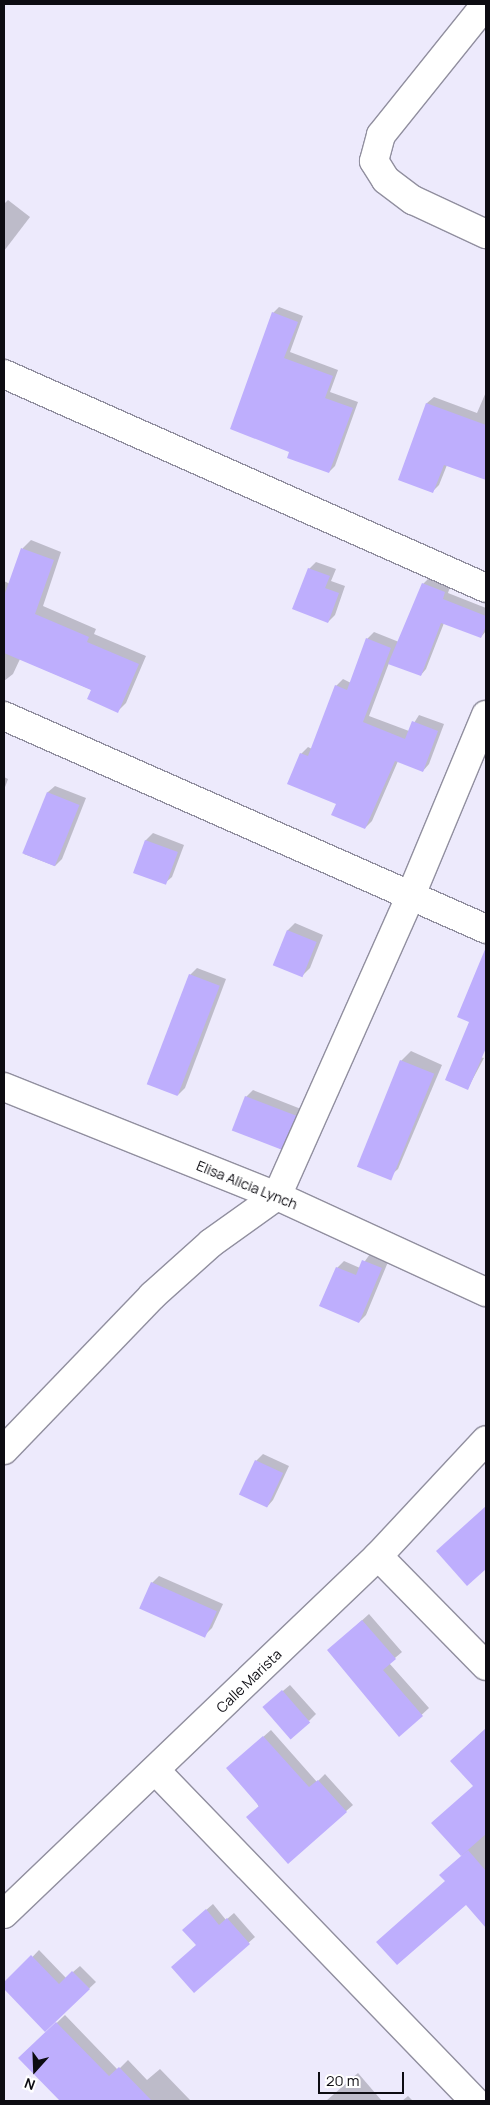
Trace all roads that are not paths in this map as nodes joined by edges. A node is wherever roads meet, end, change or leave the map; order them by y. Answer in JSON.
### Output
{"nodes":[{"id":1,"x":486,"y":4,"type":"edge"},
{"id":2,"x":486,"y":234,"type":"edge"},
{"id":3,"x":4,"y":374,"type":"edge"},
{"id":4,"x":486,"y":588,"type":"edge"},
{"id":5,"x":486,"y":715,"type":"edge"},
{"id":6,"x":4,"y":716,"type":"edge"},
{"id":7,"x":411,"y":896,"type":"junction"},
{"id":8,"x":486,"y":929,"type":"edge"},
{"id":9,"x":4,"y":1088,"type":"edge"},
{"id":10,"x":277,"y":1196,"type":"junction"},
{"id":11,"x":486,"y":1292,"type":"edge"},
{"id":12,"x":486,"y":1440,"type":"edge"},
{"id":13,"x":4,"y":1450,"type":"edge"},
{"id":14,"x":378,"y":1556,"type":"junction"},
{"id":15,"x":486,"y":1666,"type":"edge"},
{"id":16,"x":156,"y":1771,"type":"junction"},
{"id":17,"x":4,"y":1914,"type":"edge"},
{"id":18,"x":475,"y":2101,"type":"edge"}],
"edges":[{"from":1,"to":2,"type":"street"},
{"from":3,"to":4,"type":"street"},
{"from":5,"to":7,"type":"street"},
{"from":6,"to":7,"type":"street"},
{"from":7,"to":8,"type":"street"},
{"from":7,"to":10,"type":"street"},
{"from":9,"to":10,"type":"street","name":"Elisa Alicia Lynch"},
{"from":10,"to":11,"type":"street","name":"Elisa Alicia Lynch"},
{"from":10,"to":13,"type":"street"},
{"from":12,"to":14,"type":"street","name":"Calle Marista"},
{"from":14,"to":15,"type":"street"},
{"from":14,"to":16,"type":"street","name":"Calle Marista"},
{"from":16,"to":17,"type":"street","name":"Calle Marista"},
{"from":16,"to":18,"type":"street"}]}
